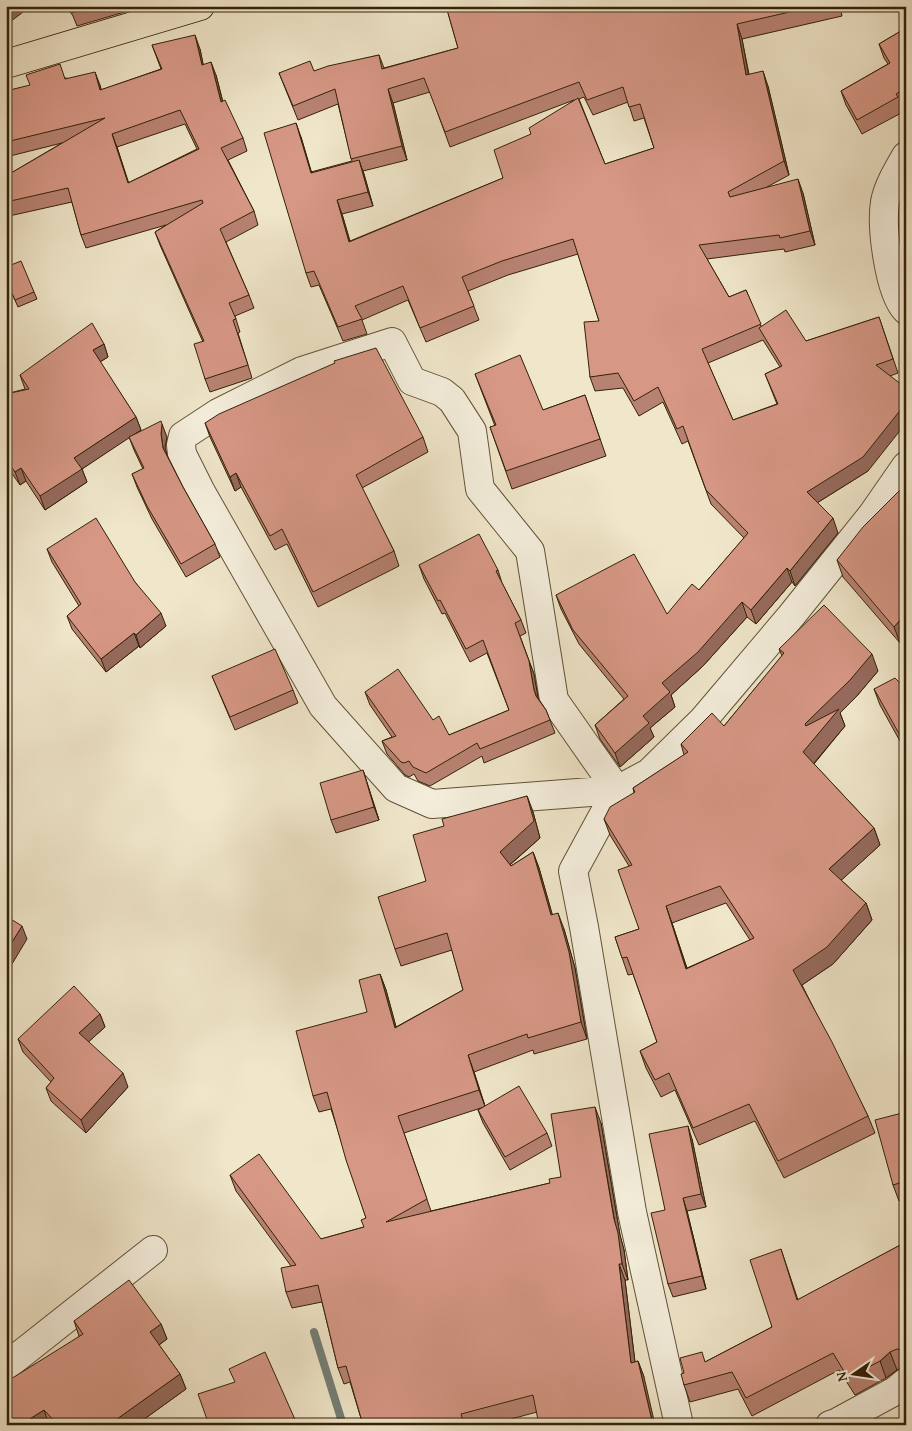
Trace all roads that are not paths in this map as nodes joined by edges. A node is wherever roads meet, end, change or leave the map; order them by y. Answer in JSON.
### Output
{"nodes":[{"id":1,"x":200,"y":6,"type":"edge"},
{"id":2,"x":6,"y":64,"type":"edge"},
{"id":3,"x":906,"y":156,"type":"edge"},
{"id":4,"x":906,"y":310,"type":"edge"},
{"id":5,"x":906,"y":466,"type":"edge"},
{"id":6,"x":617,"y":790,"type":"junction"},
{"id":7,"x":153,"y":1250,"type":"dead end"},
{"id":8,"x":6,"y":1366,"type":"edge"},
{"id":9,"x":906,"y":1382,"type":"edge"},
{"id":10,"x":679,"y":1425,"type":"edge"},
{"id":11,"x":830,"y":1425,"type":"edge"}],
"edges":[{"from":1,"to":2,"type":"main road"},
{"from":3,"to":4,"type":"street"},
{"from":5,"to":6,"type":"street"},
{"from":6,"to":6,"type":"street"},
{"from":6,"to":10,"type":"street"},
{"from":7,"to":8,"type":"street"},
{"from":9,"to":11,"type":"street"}]}
